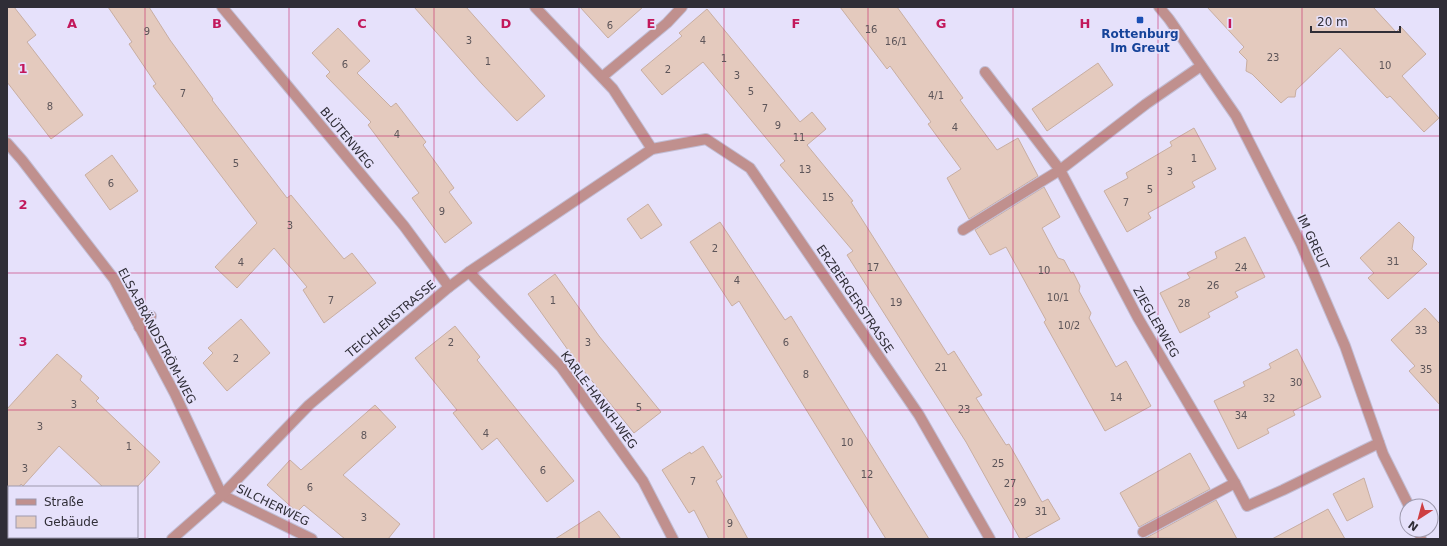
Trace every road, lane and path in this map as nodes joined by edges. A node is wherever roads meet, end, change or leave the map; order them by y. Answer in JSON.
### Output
{"nodes":[{"id":1,"x":222,"y":7,"type":"edge"},
{"id":2,"x":535,"y":7,"type":"edge"},
{"id":3,"x":682,"y":7,"type":"edge"},
{"id":4,"x":1159,"y":7,"type":"edge"},
{"id":5,"x":1201,"y":66,"type":"junction"},
{"id":6,"x":985,"y":72,"type":"dead end"},
{"id":7,"x":602,"y":77,"type":"junction"},
{"id":8,"x":7,"y":143,"type":"edge"},
{"id":9,"x":652,"y":149,"type":"junction"},
{"id":10,"x":1060,"y":170,"type":"junction"},
{"id":11,"x":963,"y":230,"type":"dead end"},
{"id":12,"x":469,"y":272,"type":"junction"},
{"id":13,"x":449,"y":287,"type":"junction"},
{"id":14,"x":151,"y":316,"type":"dead end"},
{"id":15,"x":139,"y":327,"type":"junction"},
{"id":16,"x":1379,"y":443,"type":"junction"},
{"id":17,"x":1235,"y":483,"type":"junction"},
{"id":18,"x":222,"y":495,"type":"junction"},
{"id":19,"x":1405,"y":498,"type":"edge"},
{"id":20,"x":1144,"y":532,"type":"dead end"},
{"id":21,"x":172,"y":539,"type":"edge"},
{"id":22,"x":312,"y":539,"type":"edge"},
{"id":23,"x":673,"y":539,"type":"edge"},
{"id":24,"x":990,"y":539,"type":"edge"}],
"edges":[{"from":1,"to":13,"type":"street","name":"BLÜTENWEG"},
{"from":2,"to":7,"type":"street"},
{"from":3,"to":7,"type":"street"},
{"from":4,"to":5,"type":"street","name":"IM GREUT"},
{"from":5,"to":10,"type":"street"},
{"from":5,"to":16,"type":"street","name":"IM GREUT"},
{"from":6,"to":10,"type":"street","name":"ZIEGLERWEG"},
{"from":7,"to":9,"type":"street"},
{"from":8,"to":15,"type":"street","name":"ELSA-BRÄNDSTRÖM-WEG"},
{"from":9,"to":12,"type":"street","name":"TEICHLENSTRASSE"},
{"from":9,"to":24,"type":"street","name":"ERZBERGERSTRASSE"},
{"from":10,"to":11,"type":"street"},
{"from":10,"to":17,"type":"street","name":"ZIEGLERWEG"},
{"from":12,"to":13,"type":"street","name":"TEICHLENSTRASSE"},
{"from":12,"to":23,"type":"street","name":"KARLE-HANKH-WEG"},
{"from":13,"to":18,"type":"street","name":"TEICHLENSTRASSE"},
{"from":14,"to":15,"type":"street"},
{"from":15,"to":18,"type":"street","name":"ELSA-BRÄNDSTRÖM-WEG"},
{"from":16,"to":17,"type":"street","name":"ZIEGLERWEG"},
{"from":16,"to":19,"type":"street","name":"IM GREUT"},
{"from":17,"to":20,"type":"street"},
{"from":18,"to":21,"type":"street","name":"TEICHLENSTRASSE"},
{"from":18,"to":22,"type":"street","name":"SILCHERWEG"}]}
